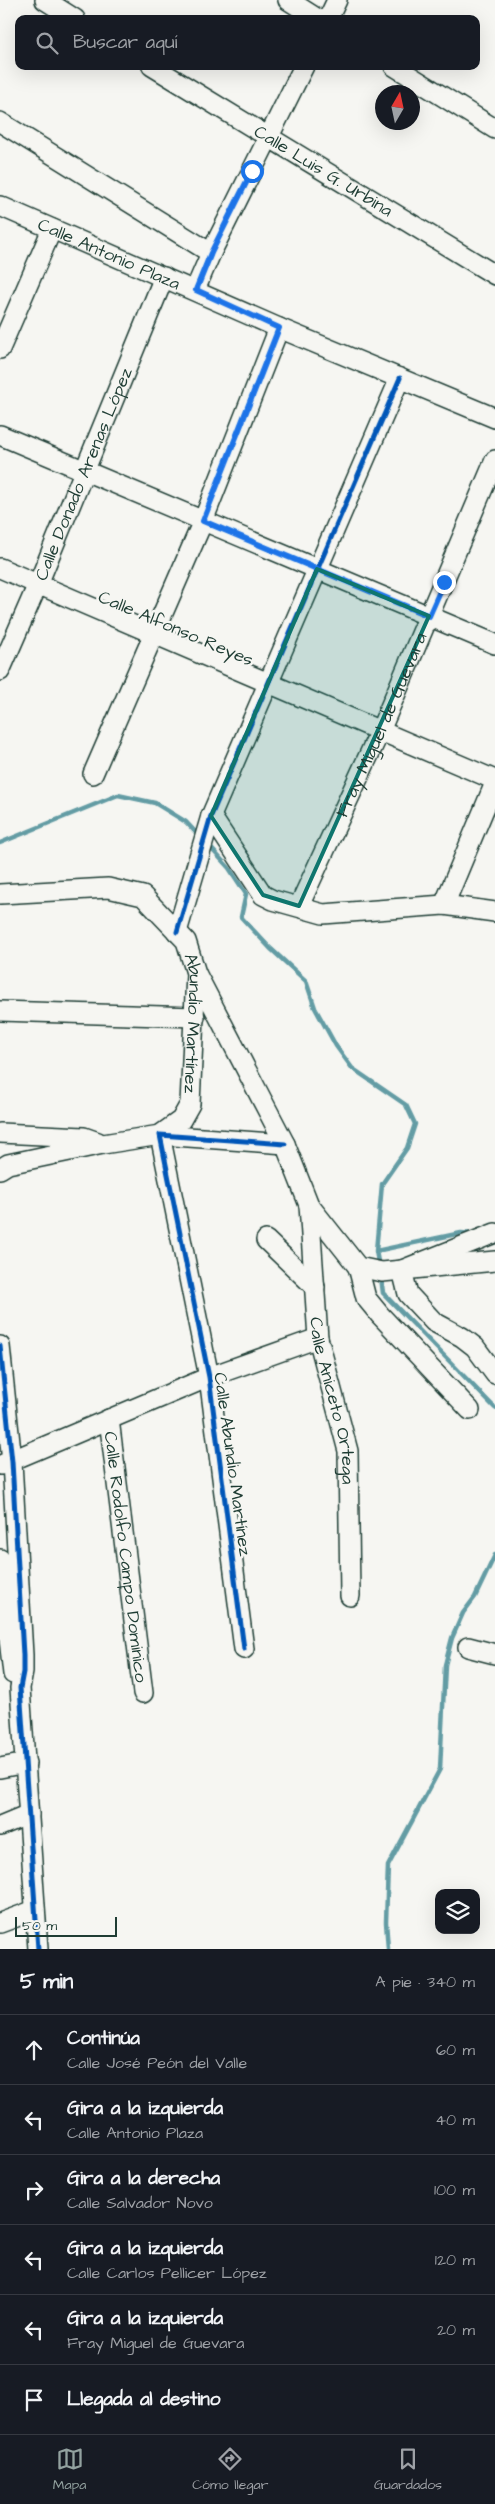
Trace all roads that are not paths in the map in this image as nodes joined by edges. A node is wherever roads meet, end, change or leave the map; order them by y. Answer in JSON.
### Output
{"nodes":[{"id":1,"x":44,"y":0,"type":"edge"},
{"id":2,"x":288,"y":0,"type":"edge"},
{"id":3,"x":337,"y":0,"type":"edge"},
{"id":4,"x":68,"y":15,"type":"edge"},
{"id":5,"x":312,"y":15,"type":"edge"},
{"id":6,"x":330,"y":15,"type":"edge"},
{"id":7,"x":158,"y":70,"type":"edge"},
{"id":8,"x":302,"y":70,"type":"edge"},
{"id":9,"x":400,"y":70,"type":"edge"},
{"id":10,"x":0,"y":122,"type":"edge"},
{"id":11,"x":495,"y":129,"type":"edge"},
{"id":12,"x":268,"y":138,"type":"junction"},
{"id":13,"x":0,"y":206,"type":"edge"},
{"id":14,"x":52,"y":228,"type":"junction"},
{"id":15,"x":211,"y":253,"type":"junction"},
{"id":16,"x":495,"y":275,"type":"edge"},
{"id":17,"x":164,"y":277,"type":"junction"},
{"id":18,"x":196,"y":290,"type":"junction"},
{"id":19,"x":279,"y":328,"type":"junction"},
{"id":20,"x":0,"y":349,"type":"edge"},
{"id":21,"x":400,"y":378,"type":"junction"},
{"id":22,"x":495,"y":418,"type":"edge"},
{"id":23,"x":0,"y":435,"type":"edge"},
{"id":24,"x":495,"y":460,"type":"edge"},
{"id":25,"x":84,"y":470,"type":"junction"},
{"id":26,"x":203,"y":521,"type":"junction"},
{"id":27,"x":0,"y":568,"type":"edge"},
{"id":28,"x":317,"y":569,"type":"junction"},
{"id":29,"x":38,"y":584,"type":"junction"},
{"id":30,"x":429,"y":616,"type":"junction"},
{"id":31,"x":154,"y":634,"type":"junction"},
{"id":32,"x":495,"y":644,"type":"edge"},
{"id":33,"x":0,"y":671,"type":"edge"},
{"id":34,"x":268,"y":683,"type":"junction"},
{"id":35,"x":380,"y":731,"type":"junction"},
{"id":36,"x":93,"y":774,"type":"dead end"},
{"id":37,"x":495,"y":782,"type":"edge"},
{"id":38,"x":210,"y":819,"type":"junction"},
{"id":39,"x":0,"y":894,"type":"edge"},
{"id":40,"x":444,"y":905,"type":"junction"},
{"id":41,"x":298,"y":906,"type":"junction"},
{"id":42,"x":495,"y":912,"type":"edge"},
{"id":43,"x":178,"y":932,"type":"junction"},
{"id":44,"x":196,"y":974,"type":"junction"},
{"id":45,"x":0,"y":1011,"type":"edge"},
{"id":46,"x":195,"y":1017,"type":"junction"},
{"id":47,"x":0,"y":1133,"type":"edge"},
{"id":48,"x":160,"y":1136,"type":"junction"},
{"id":49,"x":103,"y":1144,"type":"junction"},
{"id":50,"x":286,"y":1144,"type":"junction"},
{"id":51,"x":0,"y":1169,"type":"edge"},
{"id":52,"x":309,"y":1205,"type":"junction"},
{"id":53,"x":495,"y":1233,"type":"edge"},
{"id":54,"x":266,"y":1240,"type":"dead end"},
{"id":55,"x":495,"y":1261,"type":"edge"},
{"id":56,"x":368,"y":1270,"type":"junction"},
{"id":57,"x":402,"y":1270,"type":"junction"},
{"id":58,"x":315,"y":1287,"type":"junction"},
{"id":59,"x":318,"y":1338,"type":"junction"},
{"id":60,"x":0,"y":1346,"type":"edge"},
{"id":61,"x":495,"y":1374,"type":"edge"},
{"id":62,"x":209,"y":1377,"type":"junction"},
{"id":63,"x":470,"y":1410,"type":"dead end"},
{"id":64,"x":109,"y":1419,"type":"junction"},
{"id":65,"x":6,"y":1463,"type":"edge"},
{"id":66,"x":9,"y":1548,"type":"edge"},
{"id":67,"x":0,"y":1559,"type":"edge"},
{"id":68,"x":350,"y":1596,"type":"dead end"},
{"id":69,"x":468,"y":1647,"type":"dead end"},
{"id":70,"x":244,"y":1649,"type":"dead end"},
{"id":71,"x":495,"y":1654,"type":"edge"},
{"id":72,"x":14,"y":1678,"type":"edge"},
{"id":73,"x":143,"y":1693,"type":"dead end"},
{"id":74,"x":26,"y":1763,"type":"junction"},
{"id":75,"x":0,"y":1768,"type":"edge"},
{"id":76,"x":29,"y":1814,"type":"junction"},
{"id":77,"x":0,"y":1826,"type":"edge"},
{"id":78,"x":35,"y":1910,"type":"junction"},
{"id":79,"x":0,"y":1923,"type":"edge"},
{"id":80,"x":38,"y":1949,"type":"edge"}],
"edges":[{"from":1,"to":4,"type":"street"},
{"from":2,"to":5,"type":"street"},
{"from":3,"to":6,"type":"street"},
{"from":7,"to":12,"type":"street","name":"Calle Luis G. Urbina"},
{"from":8,"to":12,"type":"street"},
{"from":9,"to":11,"type":"street"},
{"from":10,"to":15,"type":"street"},
{"from":12,"to":15,"type":"street"},
{"from":12,"to":16,"type":"street","name":"Calle Luis G. Urbina"},
{"from":13,"to":14,"type":"street","name":"Calle Antonio Plaza"},
{"from":14,"to":17,"type":"street","name":"Calle Antonio Plaza"},
{"from":14,"to":20,"type":"street"},
{"from":15,"to":18,"type":"street"},
{"from":17,"to":18,"type":"street","name":"Calle Antonio Plaza"},
{"from":17,"to":25,"type":"street","name":"Calle Donado Arenas López"},
{"from":18,"to":19,"type":"street","name":"Calle Antonio Plaza"},
{"from":19,"to":21,"type":"street","name":"Calle Antonio Plaza"},
{"from":19,"to":26,"type":"street"},
{"from":21,"to":22,"type":"street","name":"Calle Antonio Plaza"},
{"from":21,"to":28,"type":"street"},
{"from":23,"to":25,"type":"street"},
{"from":24,"to":30,"type":"street","name":"Fray Miguel de Guevara"},
{"from":25,"to":26,"type":"street"},
{"from":25,"to":29,"type":"street","name":"Calle Donado Arenas López"},
{"from":26,"to":28,"type":"street"},
{"from":26,"to":31,"type":"street"},
{"from":27,"to":29,"type":"street","name":"Calle Alfonso Reyes"},
{"from":28,"to":30,"type":"street"},
{"from":28,"to":34,"type":"street"},
{"from":29,"to":31,"type":"street","name":"Calle Alfonso Reyes"},
{"from":29,"to":33,"type":"street","name":"Calle Donado Arenas López"},
{"from":30,"to":32,"type":"street"},
{"from":30,"to":35,"type":"street","name":"Fray Miguel de Guevara"},
{"from":31,"to":34,"type":"street","name":"Calle Alfonso Reyes"},
{"from":31,"to":36,"type":"street"},
{"from":34,"to":35,"type":"street","name":"Calle Alfonso Reyes"},
{"from":34,"to":38,"type":"street"},
{"from":35,"to":37,"type":"street","name":"Calle Alfonso Reyes"},
{"from":35,"to":41,"type":"street","name":"Fray Miguel de Guevara"},
{"from":37,"to":40,"type":"street"},
{"from":38,"to":41,"type":"street"},
{"from":38,"to":43,"type":"street"},
{"from":39,"to":43,"type":"street","name":"Abundio Martínez"},
{"from":40,"to":41,"type":"street"},
{"from":40,"to":42,"type":"street"},
{"from":43,"to":44,"type":"street","name":"Abundio Martínez"},
{"from":44,"to":46,"type":"street","name":"Abundio Martínez"},
{"from":44,"to":50,"type":"street"},
{"from":45,"to":46,"type":"street"},
{"from":46,"to":48,"type":"street","name":"Abundio Martínez"},
{"from":47,"to":49,"type":"street"},
{"from":48,"to":49,"type":"street","name":"Abundio Martínez"},
{"from":48,"to":50,"type":"street"},
{"from":48,"to":62,"type":"street","name":"Calle Abundio Martínez"},
{"from":49,"to":51,"type":"street","name":"Abundio Martínez"},
{"from":50,"to":52,"type":"street"},
{"from":52,"to":56,"type":"street"},
{"from":52,"to":58,"type":"street","name":"Calle Aniceto Ortega"},
{"from":53,"to":57,"type":"street"},
{"from":54,"to":58,"type":"street"},
{"from":55,"to":57,"type":"street"},
{"from":56,"to":57,"type":"street"},
{"from":56,"to":63,"type":"street"},
{"from":57,"to":61,"type":"street"},
{"from":58,"to":59,"type":"street","name":"Calle Aniceto Ortega"},
{"from":59,"to":62,"type":"street"},
{"from":59,"to":68,"type":"street","name":"Calle Aniceto Ortega"},
{"from":60,"to":65,"type":"street"},
{"from":62,"to":64,"type":"street"},
{"from":62,"to":70,"type":"street","name":"Calle Abundio Martínez"},
{"from":64,"to":65,"type":"street"},
{"from":64,"to":73,"type":"street","name":"Calle Rodolfo Campo Dominico"},
{"from":65,"to":66,"type":"street"},
{"from":66,"to":72,"type":"street"},
{"from":67,"to":72,"type":"street"},
{"from":69,"to":71,"type":"street"},
{"from":72,"to":74,"type":"street"},
{"from":74,"to":75,"type":"street"},
{"from":74,"to":76,"type":"street"},
{"from":76,"to":77,"type":"street"},
{"from":76,"to":78,"type":"street"},
{"from":78,"to":79,"type":"street"},
{"from":78,"to":80,"type":"street"}]}
